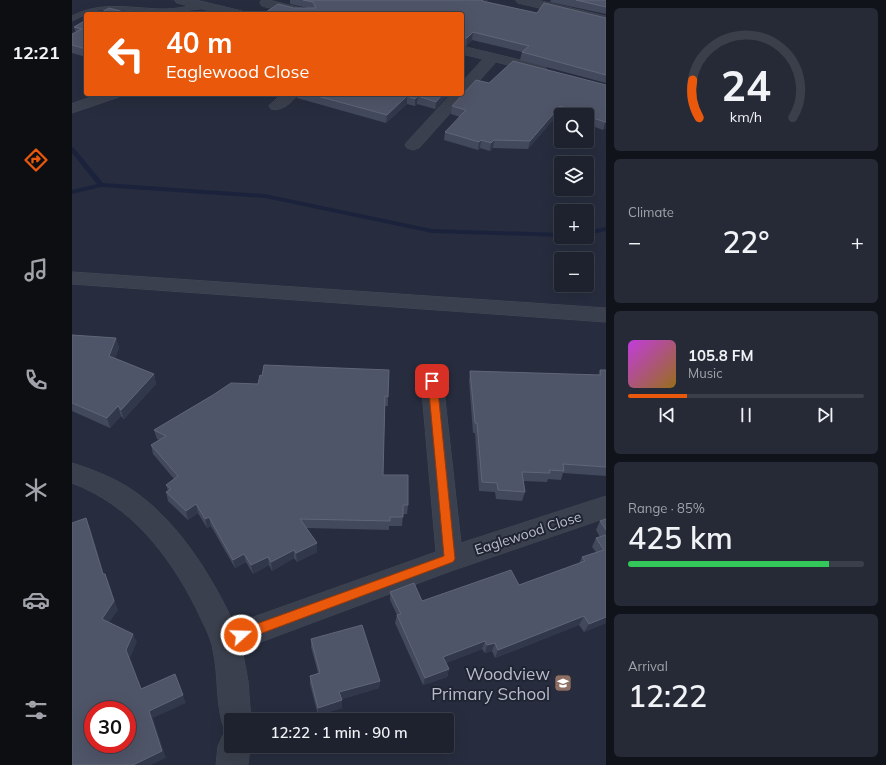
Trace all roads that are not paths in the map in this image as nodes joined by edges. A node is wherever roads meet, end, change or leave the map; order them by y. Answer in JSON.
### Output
{"nodes":[{"id":1,"x":181,"y":0,"type":"edge"},
{"id":2,"x":522,"y":0,"type":"edge"},
{"id":3,"x":269,"y":2,"type":"edge"},
{"id":4,"x":205,"y":6,"type":"junction"},
{"id":5,"x":254,"y":10,"type":"dead end"},
{"id":6,"x":84,"y":12,"type":"edge"},
{"id":7,"x":84,"y":12,"type":"edge"},
{"id":8,"x":166,"y":12,"type":"edge"},
{"id":9,"x":166,"y":12,"type":"edge"},
{"id":10,"x":230,"y":12,"type":"edge"},
{"id":11,"x":302,"y":12,"type":"edge"},
{"id":12,"x":72,"y":19,"type":"edge"},
{"id":13,"x":606,"y":20,"type":"edge"},
{"id":14,"x":464,"y":50,"type":"edge"},
{"id":15,"x":493,"y":57,"type":"junction"},
{"id":16,"x":552,"y":73,"type":"edge"},
{"id":17,"x":464,"y":89,"type":"edge"},
{"id":18,"x":108,"y":96,"type":"edge"},
{"id":19,"x":288,"y":96,"type":"edge"},
{"id":20,"x":457,"y":96,"type":"edge"},
{"id":21,"x":276,"y":106,"type":"dead end"},
{"id":22,"x":72,"y":109,"type":"edge"},
{"id":23,"x":413,"y":145,"type":"dead end"},
{"id":24,"x":72,"y":278,"type":"edge"},
{"id":25,"x":606,"y":315,"type":"edge"},
{"id":26,"x":432,"y":381,"type":"dead end"},
{"id":27,"x":72,"y":473,"type":"edge"},
{"id":28,"x":606,"y":507,"type":"edge"},
{"id":29,"x":450,"y":559,"type":"junction"},
{"id":30,"x":226,"y":641,"type":"junction"},
{"id":31,"x":235,"y":713,"type":"edge"},
{"id":32,"x":233,"y":753,"type":"edge"},
{"id":33,"x":232,"y":765,"type":"edge"}],
"edges":[{"from":1,"to":4,"type":"street"},
{"from":2,"to":13,"type":"street"},
{"from":3,"to":5,"type":"street"},
{"from":3,"to":11,"type":"street"},
{"from":4,"to":8,"type":"lane"},
{"from":4,"to":10,"type":"street"},
{"from":6,"to":9,"type":"lane"},
{"from":7,"to":12,"type":"lane"},
{"from":14,"to":15,"type":"street"},
{"from":15,"to":16,"type":"street"},
{"from":15,"to":17,"type":"street"},
{"from":18,"to":22,"type":"street"},
{"from":19,"to":21,"type":"street"},
{"from":20,"to":23,"type":"street"},
{"from":24,"to":25,"type":"street"},
{"from":26,"to":29,"type":"street"},
{"from":27,"to":30,"type":"street"},
{"from":28,"to":29,"type":"street","name":"Eaglewood Close"},
{"from":29,"to":30,"type":"street","name":"Eaglewood Close"},
{"from":30,"to":31,"type":"street"},
{"from":32,"to":33,"type":"street"}]}
